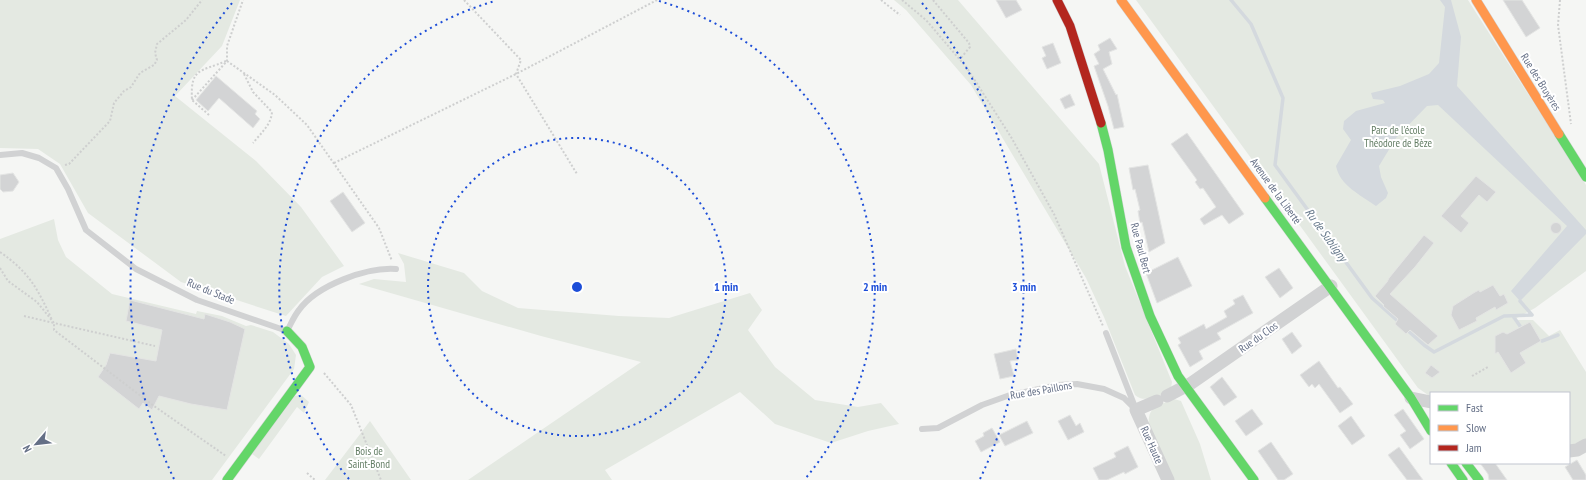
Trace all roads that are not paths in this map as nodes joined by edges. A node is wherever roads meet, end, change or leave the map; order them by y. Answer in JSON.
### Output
{"nodes":[{"id":1,"x":1057,"y":0,"type":"edge"},
{"id":2,"x":1121,"y":0,"type":"edge"},
{"id":3,"x":1476,"y":0,"type":"edge"},
{"id":4,"x":0,"y":155,"type":"edge"},
{"id":5,"x":1586,"y":177,"type":"edge"},
{"id":6,"x":396,"y":269,"type":"road end"},
{"id":7,"x":1331,"y":286,"type":"junction"},
{"id":8,"x":287,"y":331,"type":"junction"},
{"id":9,"x":1106,"y":333,"type":"road end"},
{"id":10,"x":1185,"y":387,"type":"junction"},
{"id":11,"x":1412,"y":398,"type":"junction"},
{"id":12,"x":1430,"y":402,"type":"edge"},
{"id":13,"x":1136,"y":410,"type":"junction"},
{"id":14,"x":1430,"y":416,"type":"edge"},
{"id":15,"x":1430,"y":429,"type":"edge"},
{"id":16,"x":922,"y":430,"type":"dead end"},
{"id":17,"x":1586,"y":445,"type":"edge"},
{"id":18,"x":1570,"y":451,"type":"edge"},
{"id":19,"x":1452,"y":464,"type":"edge"},
{"id":20,"x":1467,"y":464,"type":"edge"},
{"id":21,"x":227,"y":480,"type":"edge"},
{"id":22,"x":1168,"y":480,"type":"edge"},
{"id":23,"x":1254,"y":480,"type":"edge"},
{"id":24,"x":1463,"y":480,"type":"edge"},
{"id":25,"x":1478,"y":480,"type":"edge"}],
"edges":[{"from":1,"to":10,"type":"street","name":"Rue Paul Bert"},
{"from":2,"to":7,"type":"street","name":"Avenue de la Liberté"},
{"from":3,"to":5,"type":"street","name":"Rue des Bruyères"},
{"from":4,"to":8,"type":"lane","name":"Rue du Stade"},
{"from":6,"to":8,"type":"lane"},
{"from":7,"to":10,"type":"street","name":"Rue du Clos"},
{"from":7,"to":11,"type":"street","name":"Avenue de la Liberté"},
{"from":8,"to":21,"type":"street","name":"Rue du Stade"},
{"from":9,"to":13,"type":"lane"},
{"from":10,"to":13,"type":"street"},
{"from":10,"to":23,"type":"street","name":"Rue Paul Bert"},
{"from":11,"to":12,"type":"street"},
{"from":11,"to":14,"type":"street","name":"Avenue de la Liberté"},
{"from":11,"to":15,"type":"street","name":"Avenue de la Liberté"},
{"from":13,"to":16,"type":"lane","name":"Rue des Paillons"},
{"from":13,"to":22,"type":"street","name":"Rue Haute"},
{"from":17,"to":18,"type":"street"},
{"from":19,"to":24,"type":"street"},
{"from":20,"to":25,"type":"street"}]}
